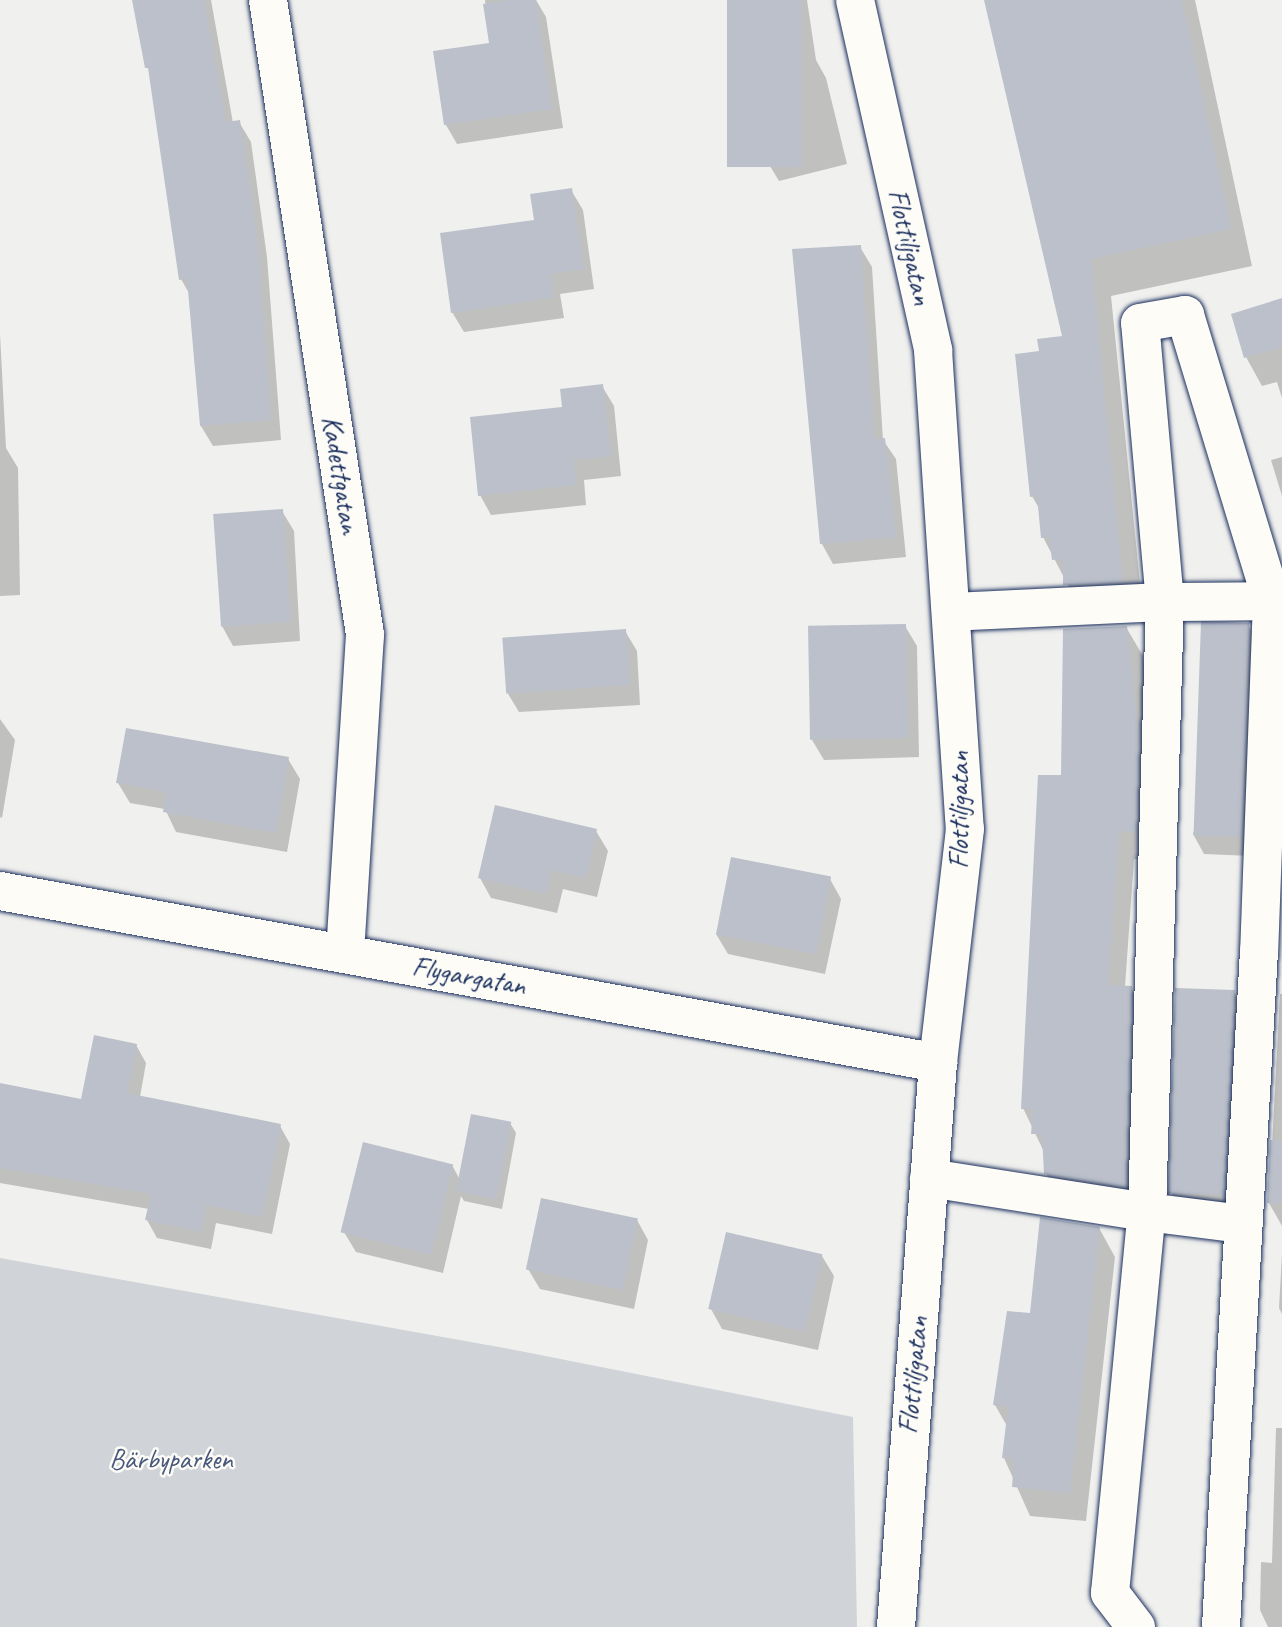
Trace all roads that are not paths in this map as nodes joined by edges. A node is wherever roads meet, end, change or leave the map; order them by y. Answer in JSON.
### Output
{"nodes":[{"id":1,"x":268,"y":0,"type":"edge"},
{"id":2,"x":855,"y":0,"type":"edge"},
{"id":3,"x":1272,"y":601,"type":"junction"},
{"id":4,"x":1165,"y":602,"type":"junction"},
{"id":5,"x":951,"y":612,"type":"junction"},
{"id":6,"x":0,"y":891,"type":"edge"},
{"id":7,"x":345,"y":953,"type":"junction"},
{"id":8,"x":938,"y":1063,"type":"junction"},
{"id":9,"x":929,"y":1178,"type":"junction"},
{"id":10,"x":1147,"y":1212,"type":"junction"},
{"id":11,"x":1242,"y":1224,"type":"junction"},
{"id":12,"x":896,"y":1627,"type":"edge"},
{"id":13,"x":1136,"y":1627,"type":"edge"},
{"id":14,"x":1221,"y":1627,"type":"edge"}],
"edges":[{"from":1,"to":7,"type":"street","name":"Kadettgatan"},
{"from":2,"to":5,"type":"street","name":"Flottiljgatan"},
{"from":3,"to":4,"type":"street"},
{"from":3,"to":4,"type":"street"},
{"from":3,"to":11,"type":"street"},
{"from":4,"to":5,"type":"street"},
{"from":4,"to":10,"type":"street"},
{"from":5,"to":8,"type":"street","name":"Flottiljgatan"},
{"from":6,"to":7,"type":"street","name":"Flygargatan"},
{"from":7,"to":8,"type":"street","name":"Flygargatan"},
{"from":8,"to":9,"type":"street","name":"Flottiljgatan"},
{"from":9,"to":10,"type":"street"},
{"from":9,"to":12,"type":"street","name":"Flottiljgatan"},
{"from":10,"to":11,"type":"street"},
{"from":10,"to":13,"type":"street"},
{"from":11,"to":14,"type":"street"}]}
